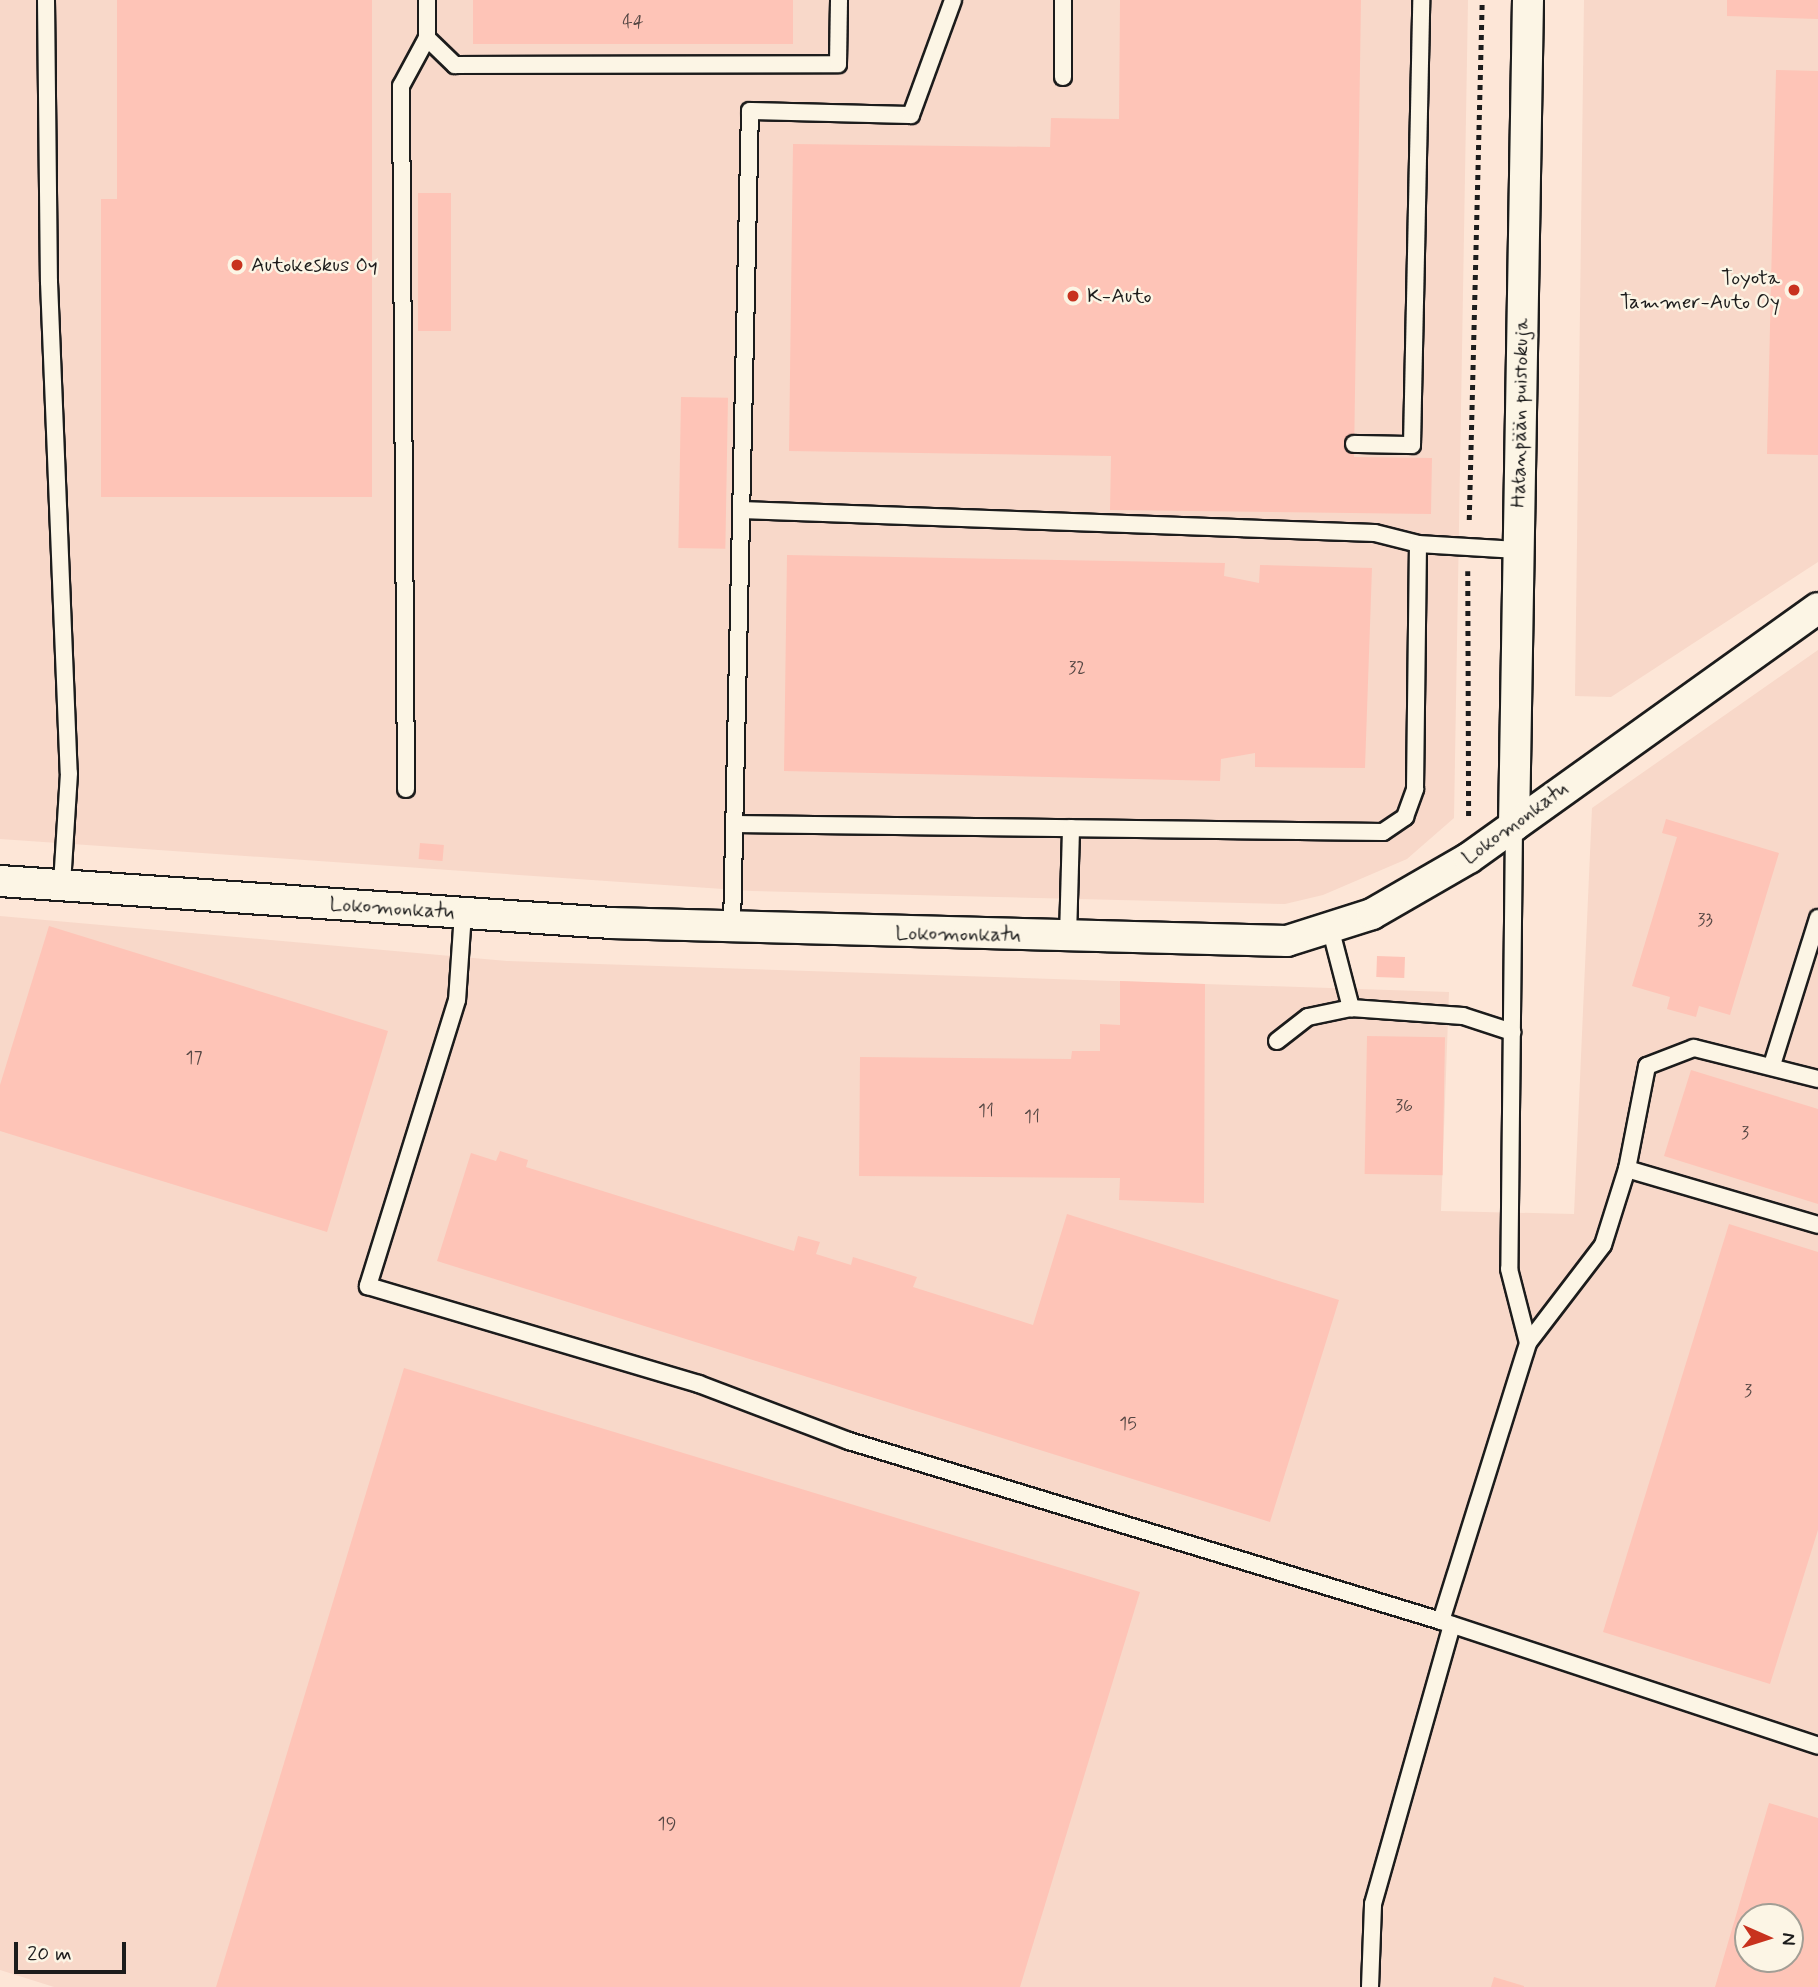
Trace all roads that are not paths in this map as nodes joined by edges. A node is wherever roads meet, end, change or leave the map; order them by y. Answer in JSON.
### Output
{"nodes":[{"id":1,"x":46,"y":0,"type":"edge"},
{"id":2,"x":427,"y":0,"type":"edge"},
{"id":3,"x":839,"y":0,"type":"edge"},
{"id":4,"x":953,"y":0,"type":"edge"},
{"id":5,"x":1063,"y":0,"type":"edge"},
{"id":6,"x":1421,"y":0,"type":"edge"},
{"id":7,"x":1528,"y":0,"type":"edge"},
{"id":8,"x":427,"y":38,"type":"junction"},
{"id":9,"x":1063,"y":77,"type":"dead end"},
{"id":10,"x":1354,"y":444,"type":"dead end"},
{"id":11,"x":741,"y":510,"type":"junction"},
{"id":12,"x":1418,"y":544,"type":"junction"},
{"id":13,"x":1518,"y":550,"type":"junction"},
{"id":14,"x":1818,"y":608,"type":"edge"},
{"id":15,"x":406,"y":789,"type":"dead end"},
{"id":16,"x":734,"y":824,"type":"junction"},
{"id":17,"x":1514,"y":825,"type":"junction"},
{"id":18,"x":1072,"y":828,"type":"junction"},
{"id":19,"x":0,"y":881,"type":"edge"},
{"id":20,"x":62,"y":884,"type":"junction"},
{"id":21,"x":463,"y":913,"type":"junction"},
{"id":22,"x":1818,"y":918,"type":"edge"},
{"id":23,"x":732,"y":927,"type":"junction"},
{"id":24,"x":1331,"y":931,"type":"junction"},
{"id":25,"x":1068,"y":937,"type":"junction"},
{"id":26,"x":1351,"y":1007,"type":"junction"},
{"id":27,"x":1512,"y":1032,"type":"junction"},
{"id":28,"x":1277,"y":1041,"type":"dead end"},
{"id":29,"x":1772,"y":1065,"type":"junction"},
{"id":30,"x":1818,"y":1079,"type":"edge"},
{"id":31,"x":1627,"y":1169,"type":"junction"},
{"id":32,"x":1818,"y":1225,"type":"edge"},
{"id":33,"x":1528,"y":1343,"type":"junction"},
{"id":34,"x":1446,"y":1623,"type":"junction"},
{"id":35,"x":1818,"y":1746,"type":"edge"},
{"id":36,"x":1370,"y":1987,"type":"edge"}],
"edges":[{"from":1,"to":20,"type":"lane"},
{"from":2,"to":8,"type":"lane"},
{"from":3,"to":8,"type":"lane"},
{"from":4,"to":11,"type":"lane"},
{"from":5,"to":9,"type":"lane"},
{"from":6,"to":10,"type":"lane"},
{"from":7,"to":13,"type":"street","name":"Hatanpään puistokuja"},
{"from":8,"to":15,"type":"lane"},
{"from":11,"to":12,"type":"lane"},
{"from":11,"to":16,"type":"lane"},
{"from":12,"to":13,"type":"lane"},
{"from":12,"to":18,"type":"lane"},
{"from":13,"to":17,"type":"street","name":"Hatanpään puistokuja"},
{"from":14,"to":17,"type":"street","name":"Lokomonkatu"},
{"from":16,"to":18,"type":"lane"},
{"from":16,"to":23,"type":"lane"},
{"from":17,"to":24,"type":"street","name":"Lokomonkatu"},
{"from":17,"to":27,"type":"lane"},
{"from":18,"to":25,"type":"lane"},
{"from":19,"to":20,"type":"street","name":"Lokomonkatu"},
{"from":20,"to":21,"type":"street","name":"Lokomonkatu"},
{"from":21,"to":23,"type":"street","name":"Lokomonkatu"},
{"from":21,"to":34,"type":"lane"},
{"from":22,"to":29,"type":"lane"},
{"from":23,"to":25,"type":"street","name":"Lokomonkatu"},
{"from":24,"to":25,"type":"street","name":"Lokomonkatu"},
{"from":24,"to":26,"type":"lane"},
{"from":26,"to":27,"type":"lane"},
{"from":26,"to":28,"type":"lane"},
{"from":27,"to":33,"type":"lane"},
{"from":29,"to":30,"type":"lane"},
{"from":29,"to":31,"type":"lane"},
{"from":31,"to":32,"type":"lane"},
{"from":31,"to":33,"type":"lane"},
{"from":33,"to":34,"type":"lane"},
{"from":34,"to":35,"type":"lane"},
{"from":34,"to":36,"type":"lane"}]}
